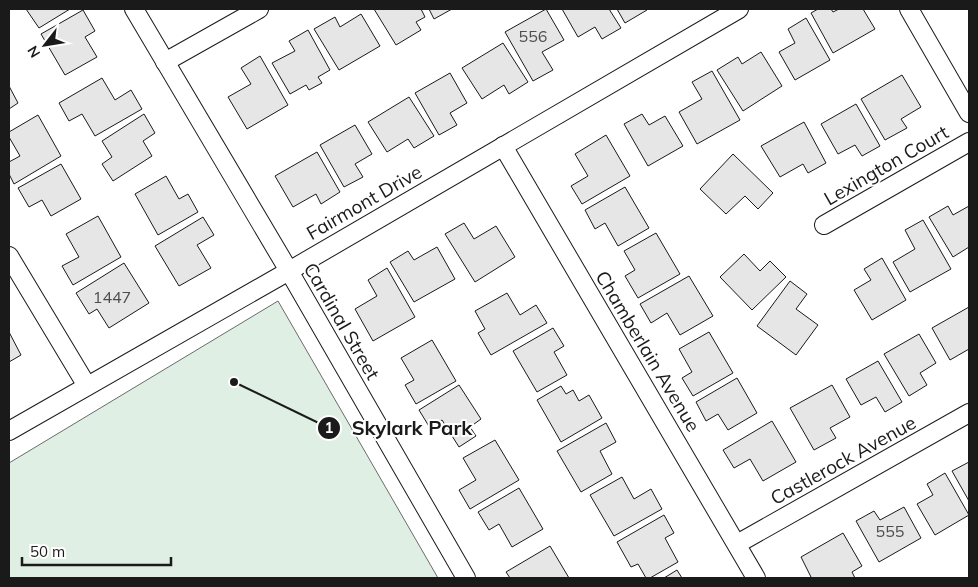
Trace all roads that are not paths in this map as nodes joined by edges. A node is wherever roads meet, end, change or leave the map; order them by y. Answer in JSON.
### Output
{"nodes":[{"id":1,"x":134,"y":9,"type":"edge"},
{"id":2,"x":259,"y":9,"type":"edge"},
{"id":3,"x":740,"y":9,"type":"edge"},
{"id":4,"x":909,"y":9,"type":"edge"},
{"id":5,"x":165,"y":62,"type":"junction"},
{"id":6,"x":969,"y":113,"type":"edge"},
{"id":7,"x":969,"y":142,"type":"edge"},
{"id":8,"x":503,"y":146,"type":"junction"},
{"id":9,"x":824,"y":225,"type":"dead end"},
{"id":10,"x":9,"y":256,"type":"edge"},
{"id":11,"x":289,"y":270,"type":"junction"},
{"id":12,"x":87,"y":386,"type":"junction"},
{"id":13,"x":969,"y":414,"type":"edge"},
{"id":14,"x":9,"y":431,"type":"edge"},
{"id":15,"x":737,"y":544,"type":"junction"},
{"id":16,"x":466,"y":578,"type":"edge"},
{"id":17,"x":756,"y":578,"type":"edge"}],
"edges":[{"from":1,"to":5,"type":"street","name":"Cardinal Street"},
{"from":2,"to":5,"type":"street"},
{"from":3,"to":8,"type":"street","name":"Fairmont Drive"},
{"from":4,"to":6,"type":"street"},
{"from":5,"to":11,"type":"street","name":"Cardinal Street"},
{"from":7,"to":9,"type":"street","name":"Lexington Court"},
{"from":8,"to":11,"type":"street","name":"Fairmont Drive"},
{"from":8,"to":15,"type":"street","name":"Chamberlain Avenue"},
{"from":10,"to":12,"type":"street"},
{"from":11,"to":12,"type":"street","name":"Fairmont Drive"},
{"from":11,"to":16,"type":"street","name":"Cardinal Street"},
{"from":12,"to":14,"type":"street","name":"Fairmont Drive"},
{"from":13,"to":15,"type":"street","name":"Castlerock Avenue"},
{"from":15,"to":17,"type":"street","name":"Chamberlain Avenue"}]}
